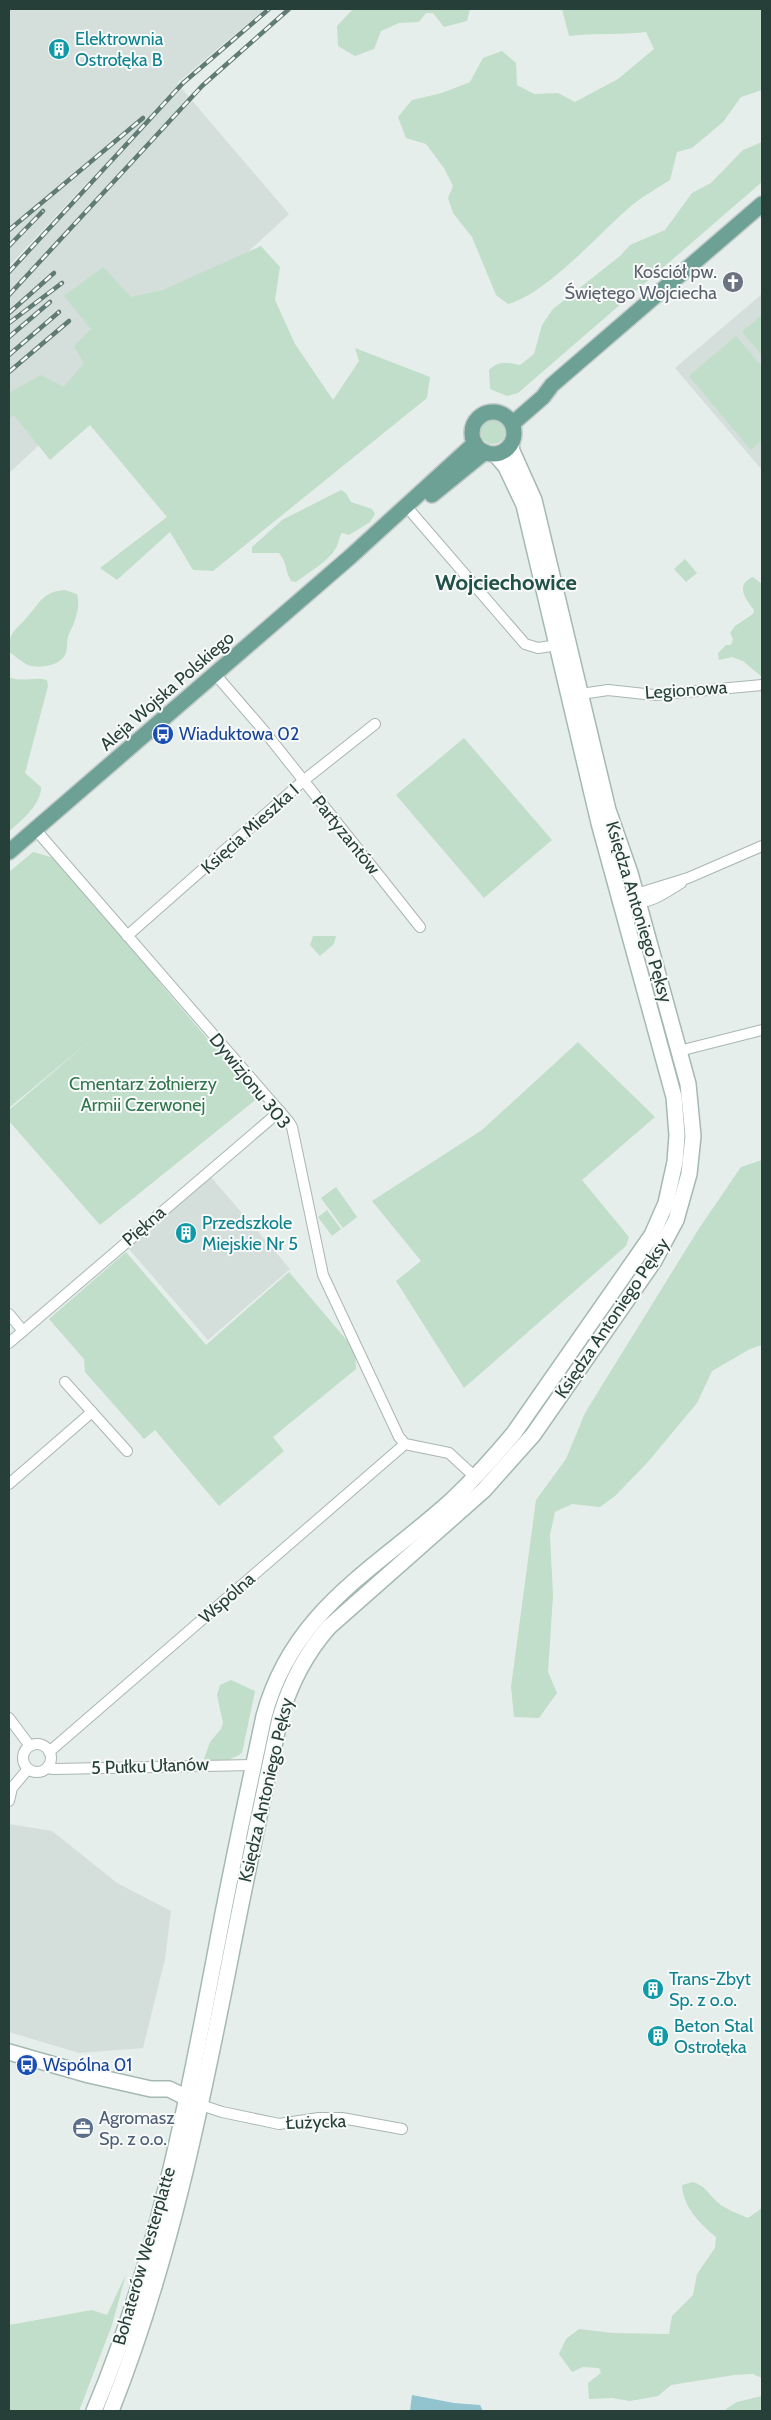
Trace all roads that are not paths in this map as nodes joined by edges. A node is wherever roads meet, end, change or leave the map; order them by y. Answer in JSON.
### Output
{"nodes":[{"id":1,"x":762,"y":204,"type":"edge"},
{"id":2,"x":509,"y":420,"type":"junction"},
{"id":3,"x":511,"y":444,"type":"junction"},
{"id":4,"x":485,"y":450,"type":"junction"},
{"id":5,"x":412,"y":513,"type":"junction"},
{"id":6,"x":350,"y":557,"type":"junction"},
{"id":7,"x":558,"y":645,"type":"junction"},
{"id":8,"x":215,"y":674,"type":"junction"},
{"id":9,"x":762,"y":684,"type":"edge"},
{"id":10,"x":581,"y":694,"type":"junction"},
{"id":11,"x":375,"y":724,"type":"dead end"},
{"id":12,"x":302,"y":781,"type":"junction"},
{"id":13,"x":35,"y":829,"type":"junction"},
{"id":14,"x":762,"y":846,"type":"edge"},
{"id":15,"x":9,"y":852,"type":"edge"},
{"id":16,"x":637,"y":898,"type":"junction"},
{"id":17,"x":621,"y":901,"type":"junction"},
{"id":18,"x":420,"y":927,"type":"dead end"},
{"id":19,"x":127,"y":936,"type":"junction"},
{"id":20,"x":762,"y":1030,"type":"edge"},
{"id":21,"x":679,"y":1051,"type":"junction"},
{"id":22,"x":280,"y":1111,"type":"junction"},
{"id":23,"x":9,"y":1314,"type":"edge"},
{"id":24,"x":23,"y":1331,"type":"junction"},
{"id":25,"x":9,"y":1343,"type":"edge"},
{"id":26,"x":65,"y":1382,"type":"dead end"},
{"id":27,"x":92,"y":1412,"type":"junction"},
{"id":28,"x":405,"y":1444,"type":"junction"},
{"id":29,"x":127,"y":1451,"type":"dead end"},
{"id":30,"x":475,"y":1477,"type":"junction"},
{"id":31,"x":9,"y":1484,"type":"edge"},
{"id":32,"x":9,"y":1718,"type":"edge"},
{"id":33,"x":30,"y":1746,"type":"junction"},
{"id":34,"x":50,"y":1752,"type":"junction"},
{"id":35,"x":254,"y":1765,"type":"junction"},
{"id":36,"x":47,"y":1768,"type":"junction"},
{"id":37,"x":28,"y":1769,"type":"junction"},
{"id":38,"x":9,"y":1801,"type":"edge"},
{"id":39,"x":9,"y":2052,"type":"edge"},
{"id":40,"x":186,"y":2099,"type":"junction"},
{"id":41,"x":201,"y":2105,"type":"junction"},
{"id":42,"x":402,"y":2129,"type":"dead end"},
{"id":43,"x":94,"y":2411,"type":"edge"},
{"id":44,"x":110,"y":2411,"type":"edge"}],
"edges":[{"from":1,"to":2,"type":"main road"},
{"from":2,"to":3,"type":"main road"},
{"from":2,"to":4,"type":"main road"},
{"from":3,"to":4,"type":"main road"},
{"from":3,"to":10,"type":"main road","name":"Księdza Antoniego Pęksy"},
{"from":4,"to":5,"type":"main road","name":"Aleja Wojska Polskiego"},
{"from":4,"to":6,"type":"main road","name":"Aleja Wojska Polskiego"},
{"from":4,"to":7,"type":"main road","name":"Księdza Antoniego Pęksy"},
{"from":5,"to":6,"type":"main road","name":"Aleja Wojska Polskiego"},
{"from":5,"to":7,"type":"street"},
{"from":6,"to":8,"type":"main road","name":"Aleja Wojska Polskiego"},
{"from":7,"to":17,"type":"main road","name":"Księdza Antoniego Pęksy"},
{"from":8,"to":12,"type":"street","name":"Partyzantów"},
{"from":8,"to":13,"type":"main road","name":"Aleja Wojska Polskiego"},
{"from":9,"to":10,"type":"street","name":"Legionowa"},
{"from":10,"to":16,"type":"main road","name":"Księdza Antoniego Pęksy"},
{"from":11,"to":12,"type":"street","name":"Księcia Mieszka I"},
{"from":12,"to":18,"type":"street","name":"Partyzantów"},
{"from":12,"to":19,"type":"street","name":"Księcia Mieszka I"},
{"from":13,"to":15,"type":"main road","name":"Aleja Wojska Polskiego"},
{"from":13,"to":19,"type":"street","name":"Dywizjonu 303"},
{"from":14,"to":16,"type":"street"},
{"from":16,"to":17,"type":"street"},
{"from":16,"to":21,"type":"main road","name":"Księdza Antoniego Pęksy"},
{"from":17,"to":30,"type":"main road","name":"Księdza Antoniego Pęksy"},
{"from":19,"to":22,"type":"street","name":"Dywizjonu 303"},
{"from":20,"to":21,"type":"street"},
{"from":21,"to":41,"type":"main road","name":"Księdza Antoniego Pęksy"},
{"from":22,"to":24,"type":"street","name":"Piękna"},
{"from":22,"to":28,"type":"street","name":"Dywizjonu 303"},
{"from":23,"to":24,"type":"street"},
{"from":24,"to":25,"type":"street","name":"Piękna"},
{"from":26,"to":27,"type":"street"},
{"from":27,"to":29,"type":"street"},
{"from":27,"to":31,"type":"street"},
{"from":28,"to":30,"type":"street"},
{"from":28,"to":34,"type":"street","name":"Wspólna"},
{"from":30,"to":35,"type":"main road","name":"Księdza Antoniego Pęksy"},
{"from":32,"to":33,"type":"street"},
{"from":33,"to":34,"type":"street"},
{"from":33,"to":37,"type":"street"},
{"from":34,"to":36,"type":"street"},
{"from":35,"to":36,"type":"street","name":"5 Pułku Ułanów"},
{"from":35,"to":40,"type":"main road","name":"Księdza Antoniego Pęksy"},
{"from":36,"to":37,"type":"street"},
{"from":37,"to":38,"type":"street"},
{"from":39,"to":40,"type":"main road"},
{"from":40,"to":41,"type":"main road"},
{"from":40,"to":43,"type":"main road","name":"Bohaterów Westerplatte"},
{"from":41,"to":42,"type":"street","name":"Łużycka"},
{"from":41,"to":44,"type":"main road","name":"Bohaterów Westerplatte"}]}
